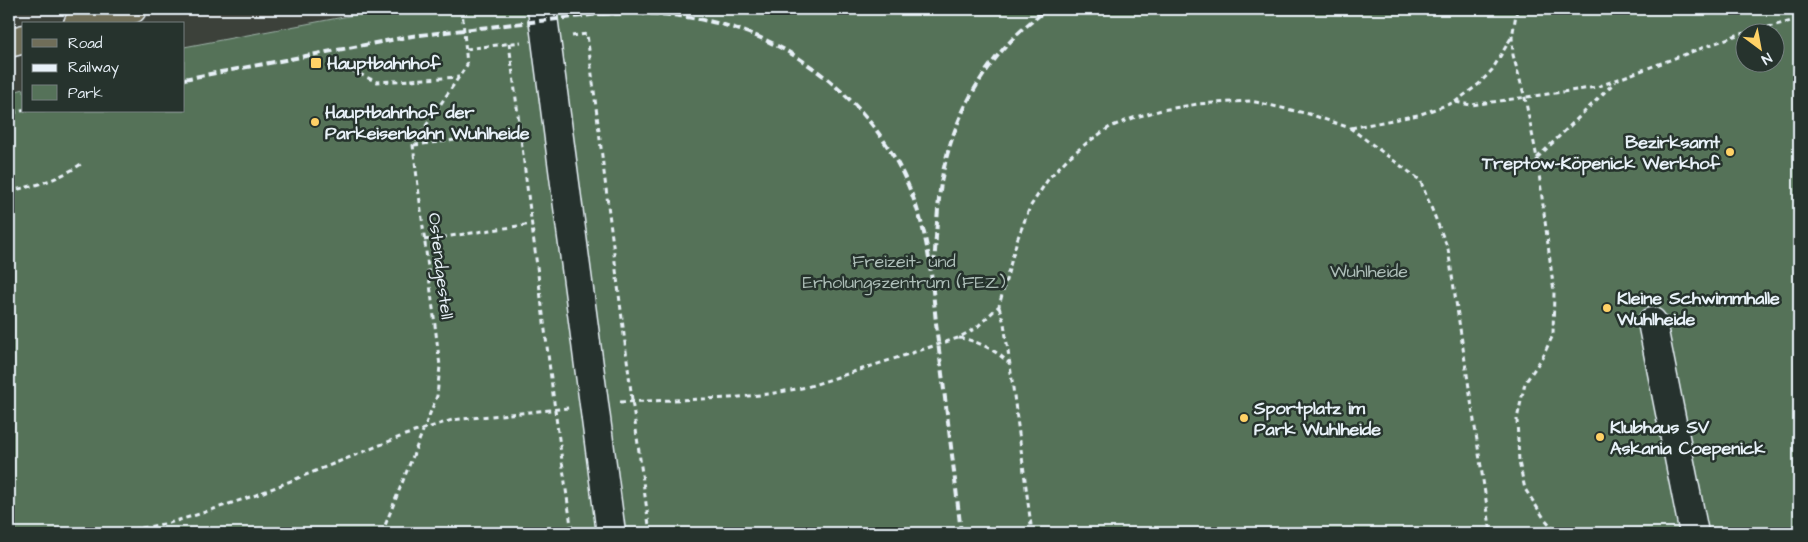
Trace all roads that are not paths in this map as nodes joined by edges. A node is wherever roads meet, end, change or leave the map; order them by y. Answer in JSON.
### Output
{"nodes":[{"id":1,"x":132,"y":9,"type":"edge"},
{"id":2,"x":542,"y":9,"type":"edge"},
{"id":3,"x":85,"y":22,"type":"edge"},
{"id":4,"x":22,"y":40,"type":"edge"},
{"id":5,"x":9,"y":43,"type":"edge"},
{"id":6,"x":1652,"y":322,"type":"dead end"},
{"id":7,"x":611,"y":533,"type":"edge"},
{"id":8,"x":1694,"y":533,"type":"edge"}],
"edges":[{"from":1,"to":3,"type":"main road"},
{"from":2,"to":7,"type":"lane"},
{"from":4,"to":5,"type":"main road"},
{"from":6,"to":8,"type":"lane"}]}
